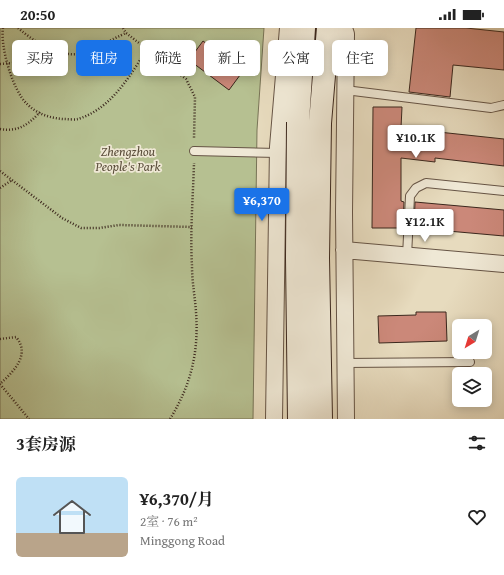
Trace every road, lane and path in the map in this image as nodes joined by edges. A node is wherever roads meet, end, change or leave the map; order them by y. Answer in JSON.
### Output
{"nodes":[{"id":1,"x":3,"y":28,"type":"edge"},
{"id":2,"x":18,"y":28,"type":"edge"},
{"id":3,"x":123,"y":28,"type":"edge"},
{"id":4,"x":288,"y":28,"type":"edge"},
{"id":5,"x":304,"y":28,"type":"edge"},
{"id":6,"x":328,"y":28,"type":"edge"},
{"id":7,"x":344,"y":28,"type":"edge"},
{"id":8,"x":126,"y":33,"type":"junction"},
{"id":9,"x":33,"y":40,"type":"edge"},
{"id":10,"x":140,"y":44,"type":"edge"},
{"id":11,"x":68,"y":53,"type":"edge"},
{"id":12,"x":140,"y":60,"type":"edge"},
{"id":13,"x":0,"y":64,"type":"edge"},
{"id":14,"x":12,"y":64,"type":"edge"},
{"id":15,"x":8,"y":65,"type":"junction"},
{"id":16,"x":183,"y":76,"type":"edge"},
{"id":17,"x":345,"y":90,"type":"junction"},
{"id":18,"x":504,"y":105,"type":"edge"},
{"id":19,"x":40,"y":112,"type":"junction"},
{"id":20,"x":0,"y":129,"type":"edge"},
{"id":21,"x":194,"y":151,"type":"junction"},
{"id":22,"x":278,"y":153,"type":"junction"},
{"id":23,"x":0,"y":171,"type":"edge"},
{"id":24,"x":12,"y":180,"type":"junction"},
{"id":25,"x":0,"y":188,"type":"edge"},
{"id":26,"x":504,"y":191,"type":"edge"},
{"id":27,"x":192,"y":227,"type":"junction"},
{"id":28,"x":344,"y":250,"type":"junction"},
{"id":29,"x":407,"y":256,"type":"junction"},
{"id":30,"x":504,"y":264,"type":"edge"},
{"id":31,"x":0,"y":339,"type":"edge"},
{"id":32,"x":470,"y":362,"type":"dead end"},
{"id":33,"x":345,"y":363,"type":"junction"},
{"id":34,"x":0,"y":384,"type":"edge"},
{"id":35,"x":29,"y":419,"type":"edge"},
{"id":36,"x":170,"y":419,"type":"edge"},
{"id":37,"x":274,"y":419,"type":"edge"},
{"id":38,"x":299,"y":419,"type":"edge"},
{"id":39,"x":321,"y":419,"type":"edge"},
{"id":40,"x":346,"y":419,"type":"edge"}],
"edges":[{"from":1,"to":15,"type":"path"},
{"from":2,"to":9,"type":"path"},
{"from":3,"to":8,"type":"path"},
{"from":4,"to":22,"type":"street"},
{"from":5,"to":38,"type":"main road","bridge":true},
{"from":6,"to":39,"type":"main road","bridge":true},
{"from":7,"to":17,"type":"street"},
{"from":8,"to":10,"type":"path"},
{"from":8,"to":11,"type":"path"},
{"from":12,"to":19,"type":"path"},
{"from":13,"to":15,"type":"path"},
{"from":14,"to":15,"type":"path"},
{"from":15,"to":19,"type":"path"},
{"from":16,"to":21,"type":"path"},
{"from":17,"to":18,"type":"lane"},
{"from":17,"to":28,"type":"street"},
{"from":19,"to":20,"type":"path"},
{"from":21,"to":22,"type":"lane"},
{"from":21,"to":27,"type":"path"},
{"from":22,"to":37,"type":"street"},
{"from":23,"to":24,"type":"path"},
{"from":24,"to":25,"type":"path"},
{"from":24,"to":27,"type":"path"},
{"from":26,"to":29,"type":"lane"},
{"from":27,"to":36,"type":"path"},
{"from":28,"to":29,"type":"street"},
{"from":28,"to":33,"type":"street"},
{"from":29,"to":30,"type":"street"},
{"from":31,"to":34,"type":"path"},
{"from":32,"to":33,"type":"lane"},
{"from":33,"to":40,"type":"street"},
{"from":34,"to":35,"type":"path"}]}
